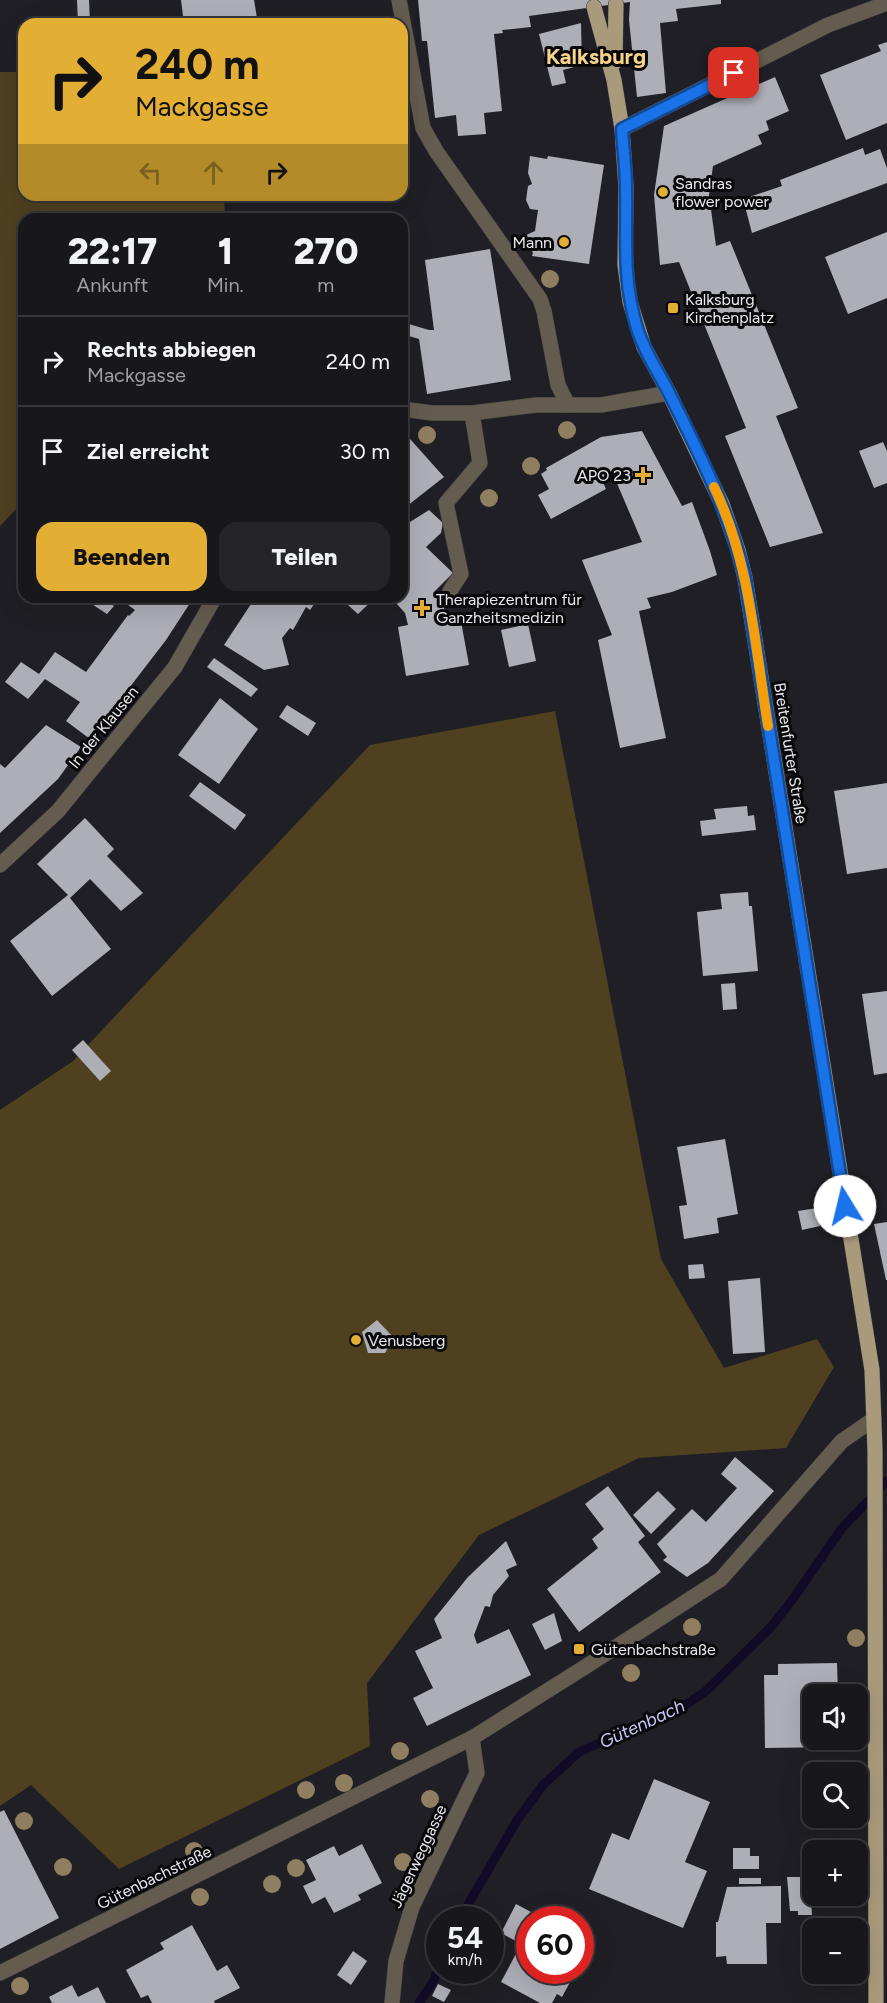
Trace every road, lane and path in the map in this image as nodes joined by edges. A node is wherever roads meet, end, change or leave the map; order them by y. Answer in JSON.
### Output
{"nodes":[{"id":1,"x":399,"y":0,"type":"edge"},
{"id":2,"x":887,"y":3,"type":"edge"},
{"id":3,"x":616,"y":4,"type":"dead end"},
{"id":4,"x":594,"y":7,"type":"dead end"},
{"id":5,"x":402,"y":18,"type":"edge"},
{"id":6,"x":408,"y":48,"type":"edge"},
{"id":7,"x":614,"y":80,"type":"junction"},
{"id":8,"x":622,"y":129,"type":"junction"},
{"id":9,"x":669,"y":393,"type":"junction"},
{"id":10,"x":568,"y":405,"type":"junction"},
{"id":11,"x":408,"y":410,"type":"edge"},
{"id":12,"x":472,"y":413,"type":"junction"},
{"id":13,"x":450,"y":591,"type":"dead end"},
{"id":14,"x":212,"y":603,"type":"edge"},
{"id":15,"x":0,"y":865,"type":"edge"},
{"id":16,"x":874,"y":1419,"type":"junction"},
{"id":17,"x":472,"y":1738,"type":"junction"},
{"id":18,"x":0,"y":1973,"type":"edge"},
{"id":19,"x":393,"y":1997,"type":"edge"},
{"id":20,"x":876,"y":2003,"type":"edge"}],
"edges":[{"from":1,"to":5,"type":"street"},
{"from":2,"to":8,"type":"street"},
{"from":3,"to":7,"type":"main road","name":"Breitenfurter Straße"},
{"from":4,"to":7,"type":"main road","name":"Breitenfurter Straße"},
{"from":6,"to":10,"type":"street"},
{"from":7,"to":8,"type":"main road","name":"Breitenfurter Straße"},
{"from":8,"to":9,"type":"main road","name":"Breitenfurter Straße"},
{"from":9,"to":10,"type":"street"},
{"from":9,"to":16,"type":"main road","name":"Breitenfurter Straße"},
{"from":10,"to":12,"type":"street"},
{"from":11,"to":12,"type":"street"},
{"from":12,"to":13,"type":"street"},
{"from":14,"to":15,"type":"street","name":"In der Klausen"},
{"from":16,"to":17,"type":"street","name":"Gütenbachstraße"},
{"from":16,"to":20,"type":"main road","name":"Breitenfurter Straße"},
{"from":17,"to":18,"type":"street","name":"Gütenbachstraße"},
{"from":17,"to":19,"type":"street","name":"Jägerweggasse"}]}
